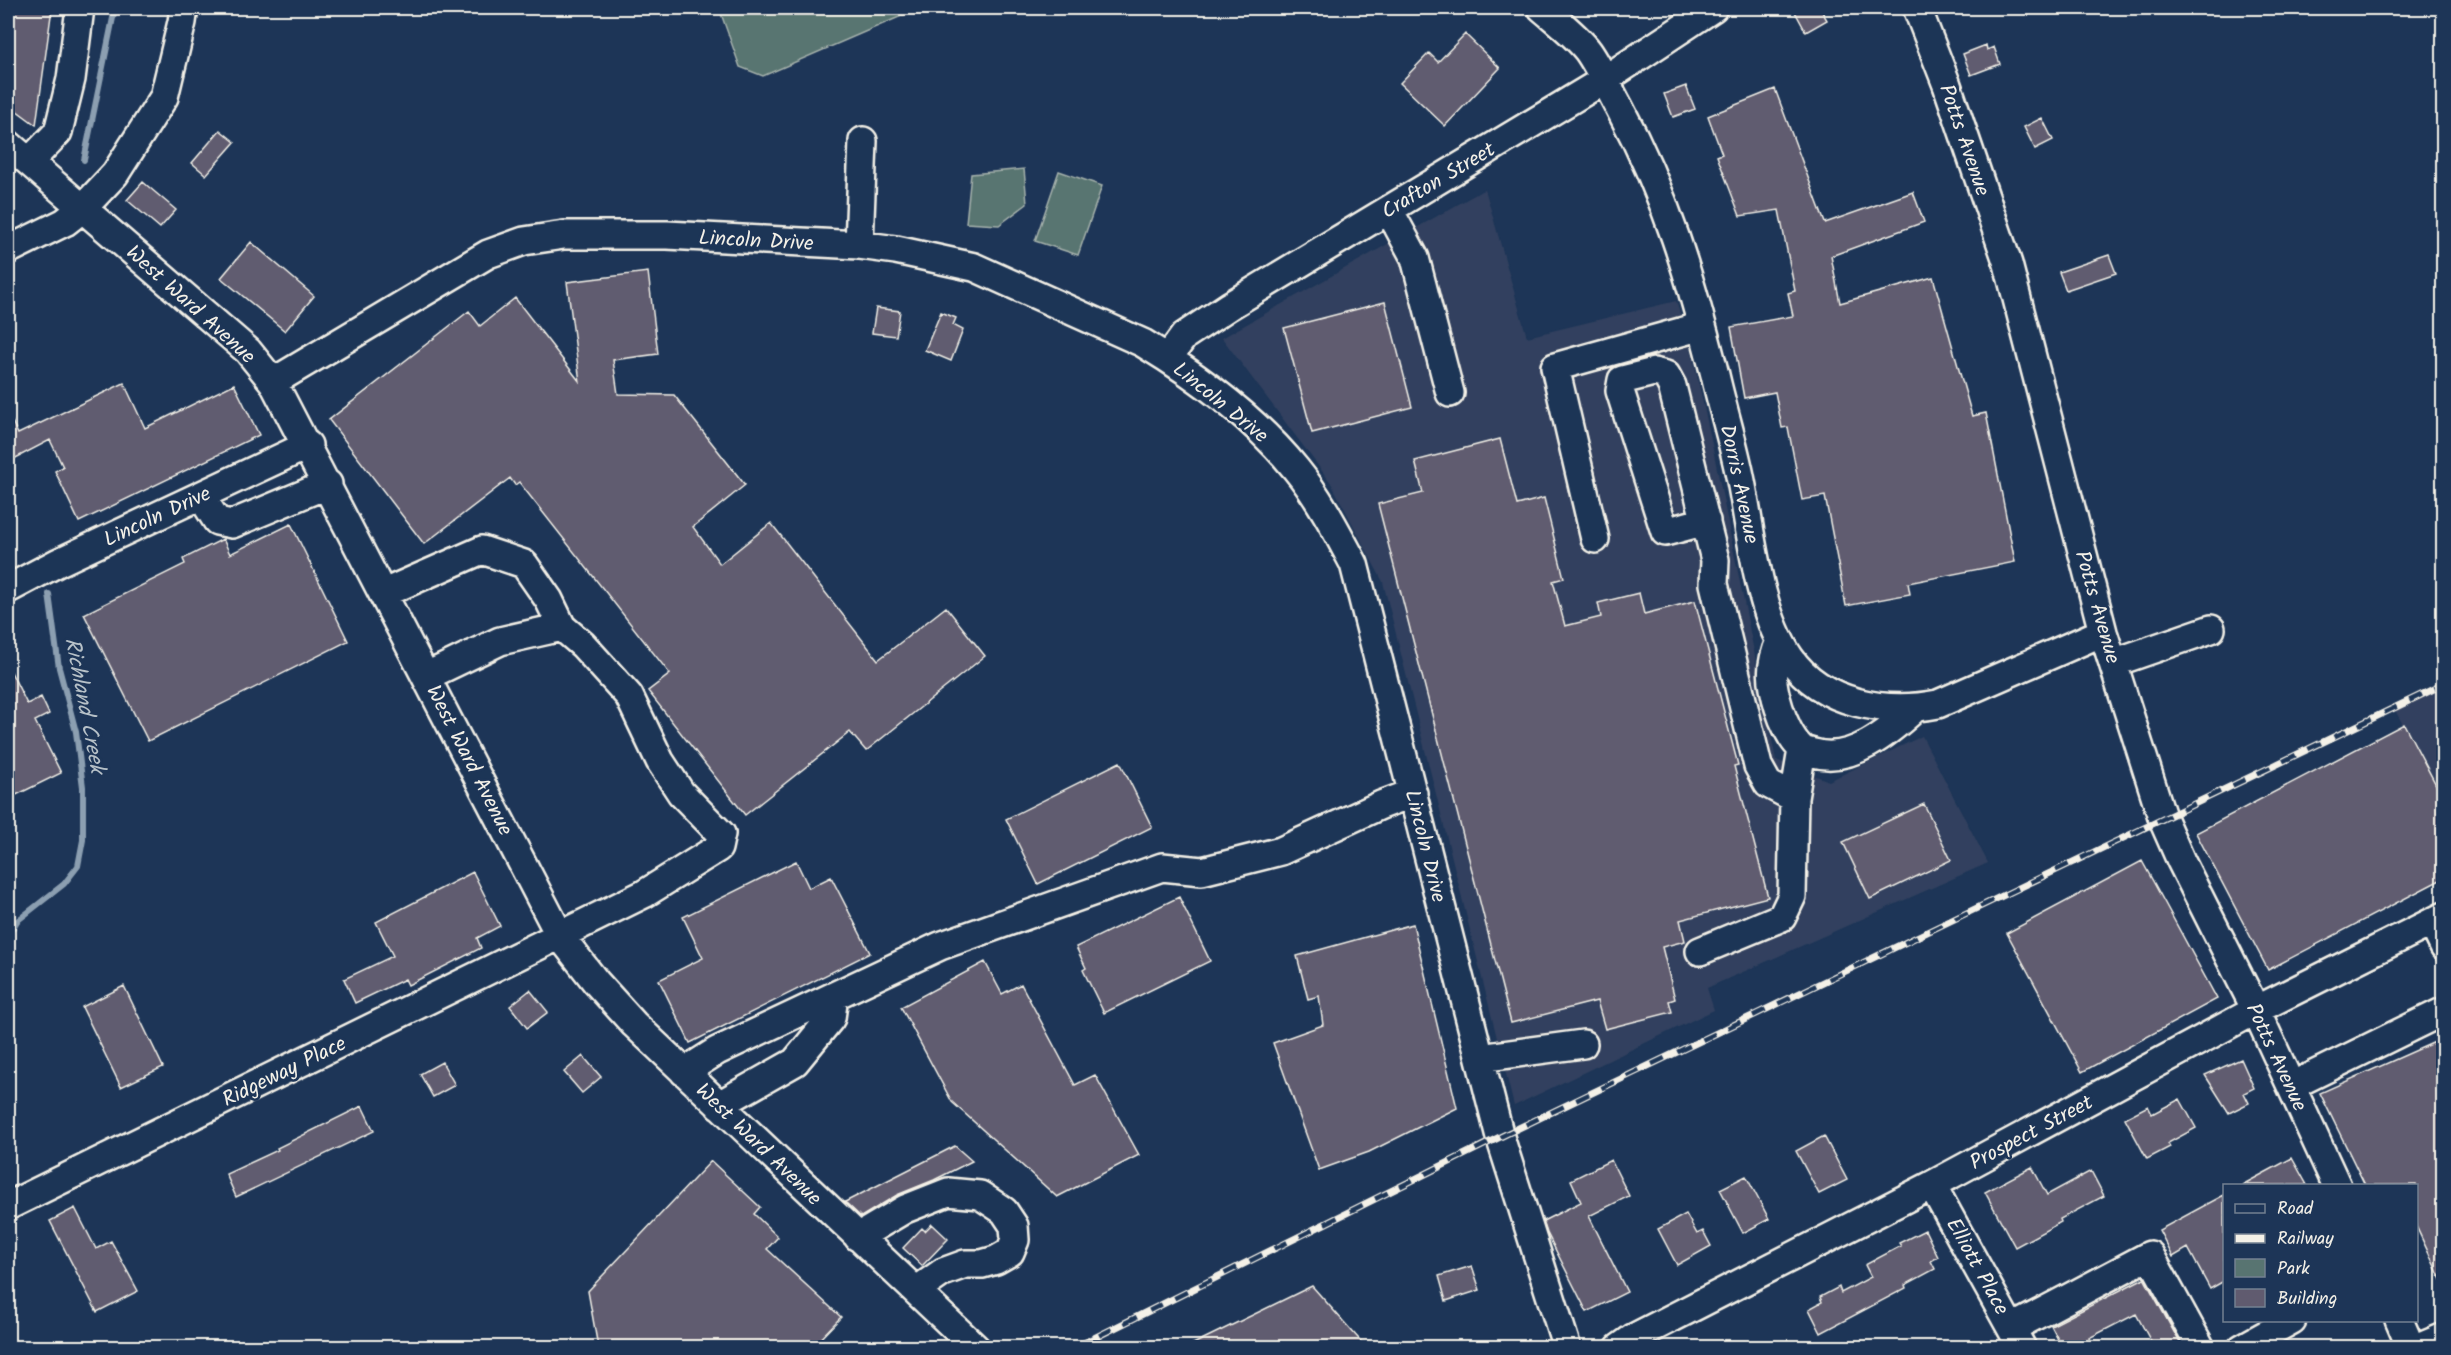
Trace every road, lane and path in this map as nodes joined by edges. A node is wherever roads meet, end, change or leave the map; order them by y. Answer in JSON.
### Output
{"nodes":[{"id":1,"x":80,"y":8,"type":"edge"},
{"id":2,"x":183,"y":8,"type":"edge"},
{"id":3,"x":1542,"y":8,"type":"edge"},
{"id":4,"x":1713,"y":8,"type":"edge"},
{"id":5,"x":1917,"y":8,"type":"edge"},
{"id":6,"x":1604,"y":80,"type":"junction"},
{"id":7,"x":863,"y":141,"type":"dead end"},
{"id":8,"x":8,"y":144,"type":"edge"},
{"id":9,"x":29,"y":162,"type":"junction"},
{"id":10,"x":83,"y":208,"type":"junction"},
{"id":11,"x":1389,"y":210,"type":"junction"},
{"id":12,"x":859,"y":245,"type":"junction"},
{"id":13,"x":8,"y":250,"type":"edge"},
{"id":14,"x":1702,"y":326,"type":"junction"},
{"id":15,"x":1633,"y":346,"type":"junction"},
{"id":16,"x":1168,"y":358,"type":"junction"},
{"id":17,"x":1641,"y":374,"type":"junction"},
{"id":18,"x":273,"y":382,"type":"junction"},
{"id":19,"x":1450,"y":393,"type":"dead end"},
{"id":20,"x":308,"y":445,"type":"junction"},
{"id":21,"x":328,"y":484,"type":"junction"},
{"id":22,"x":201,"y":496,"type":"junction"},
{"id":23,"x":1706,"y":521,"type":"junction"},
{"id":24,"x":1595,"y":539,"type":"dead end"},
{"id":25,"x":8,"y":589,"type":"edge"},
{"id":26,"x":384,"y":593,"type":"junction"},
{"id":27,"x":562,"y":627,"type":"junction"},
{"id":28,"x":2211,"y":628,"type":"dead end"},
{"id":29,"x":2103,"y":632,"type":"junction"},
{"id":30,"x":1780,"y":641,"type":"junction"},
{"id":31,"x":2113,"y":663,"type":"junction"},
{"id":32,"x":427,"y":676,"type":"junction"},
{"id":33,"x":1915,"y":708,"type":"junction"},
{"id":34,"x":1802,"y":750,"type":"junction"},
{"id":35,"x":1413,"y":794,"type":"junction"},
{"id":36,"x":1794,"y":798,"type":"junction"},
{"id":37,"x":2438,"y":919,"type":"edge"},
{"id":38,"x":560,"y":936,"type":"junction"},
{"id":39,"x":2444,"y":947,"type":"edge"},
{"id":40,"x":1700,"y":951,"type":"dead end"},
{"id":41,"x":834,"y":996,"type":"junction"},
{"id":42,"x":2256,"y":1010,"type":"junction"},
{"id":43,"x":2444,"y":1011,"type":"edge"},
{"id":44,"x":1583,"y":1044,"type":"dead end"},
{"id":45,"x":1480,"y":1058,"type":"junction"},
{"id":46,"x":684,"y":1072,"type":"junction"},
{"id":47,"x":2291,"y":1086,"type":"junction"},
{"id":48,"x":719,"y":1106,"type":"junction"},
{"id":49,"x":2337,"y":1184,"type":"edge"},
{"id":50,"x":1932,"y":1185,"type":"junction"},
{"id":51,"x":9,"y":1201,"type":"edge"},
{"id":52,"x":858,"y":1237,"type":"junction"},
{"id":53,"x":916,"y":1292,"type":"junction"},
{"id":54,"x":2288,"y":1322,"type":"edge"},
{"id":55,"x":2399,"y":1322,"type":"edge"},
{"id":56,"x":2444,"y":1337,"type":"edge"},
{"id":57,"x":2017,"y":1338,"type":"edge"},
{"id":58,"x":976,"y":1347,"type":"edge"},
{"id":59,"x":1567,"y":1347,"type":"edge"},
{"id":60,"x":1619,"y":1347,"type":"edge"},
{"id":61,"x":2201,"y":1347,"type":"edge"},
{"id":62,"x":2242,"y":1347,"type":"edge"},
{"id":63,"x":2411,"y":1347,"type":"edge"},
{"id":64,"x":2418,"y":1347,"type":"edge"}],
"edges":[{"from":1,"to":9,"type":"street"},
{"from":2,"to":10,"type":"street"},
{"from":3,"to":6,"type":"street","name":"Dorris Avenue"},
{"from":4,"to":6,"type":"street","name":"Crafton Street"},
{"from":5,"to":29,"type":"street","name":"Potts Avenue"},
{"from":6,"to":11,"type":"street","name":"Crafton Street"},
{"from":6,"to":14,"type":"street","name":"Dorris Avenue"},
{"from":7,"to":12,"type":"street"},
{"from":8,"to":9,"type":"street","name":"West Ward Avenue"},
{"from":9,"to":10,"type":"street","name":"West Ward Avenue"},
{"from":10,"to":13,"type":"street"},
{"from":10,"to":18,"type":"street","name":"West Ward Avenue"},
{"from":11,"to":16,"type":"street","name":"Crafton Street"},
{"from":11,"to":19,"type":"street"},
{"from":12,"to":16,"type":"street","name":"Lincoln Drive"},
{"from":12,"to":18,"type":"street","name":"Lincoln Drive"},
{"from":14,"to":15,"type":"street"},
{"from":14,"to":30,"type":"street","name":"Dorris Avenue"},
{"from":15,"to":17,"type":"street"},
{"from":15,"to":24,"type":"street"},
{"from":16,"to":35,"type":"street","name":"Lincoln Drive"},
{"from":17,"to":23,"type":"street"},
{"from":17,"to":23,"type":"street"},
{"from":18,"to":20,"type":"street","name":"West Ward Avenue"},
{"from":20,"to":21,"type":"street","name":"West Ward Avenue"},
{"from":20,"to":22,"type":"street","name":"Lincoln Drive"},
{"from":21,"to":22,"type":"street"},
{"from":21,"to":26,"type":"street","name":"West Ward Avenue"},
{"from":22,"to":25,"type":"street","name":"Lincoln Drive"},
{"from":23,"to":36,"type":"street"},
{"from":26,"to":27,"type":"street"},
{"from":26,"to":32,"type":"street","name":"West Ward Avenue"},
{"from":27,"to":32,"type":"street"},
{"from":27,"to":38,"type":"street","name":"Ridgeway Place"},
{"from":28,"to":31,"type":"street"},
{"from":29,"to":31,"type":"street","name":"Potts Avenue"},
{"from":29,"to":33,"type":"street","name":"Dorris Avenue"},
{"from":30,"to":33,"type":"street","name":"Dorris Avenue"},
{"from":30,"to":34,"type":"street"},
{"from":31,"to":42,"type":"street","name":"Potts Avenue"},
{"from":32,"to":38,"type":"street","name":"West Ward Avenue"},
{"from":33,"to":34,"type":"street"},
{"from":34,"to":36,"type":"street"},
{"from":35,"to":41,"type":"street"},
{"from":35,"to":45,"type":"street","name":"Lincoln Drive"},
{"from":36,"to":40,"type":"street"},
{"from":37,"to":39,"type":"street"},
{"from":37,"to":42,"type":"street","name":"Prospect Street"},
{"from":38,"to":46,"type":"street","name":"West Ward Avenue"},
{"from":38,"to":51,"type":"street","name":"Ridgeway Place"},
{"from":41,"to":46,"type":"street"},
{"from":41,"to":48,"type":"street"},
{"from":42,"to":47,"type":"street","name":"Potts Avenue"},
{"from":42,"to":50,"type":"street","name":"Prospect Street"},
{"from":43,"to":47,"type":"street"},
{"from":44,"to":45,"type":"street"},
{"from":45,"to":59,"type":"street","name":"Lincoln Drive"},
{"from":46,"to":48,"type":"street","name":"West Ward Avenue"},
{"from":47,"to":49,"type":"street","name":"Potts Avenue"},
{"from":48,"to":52,"type":"street","name":"West Ward Avenue"},
{"from":50,"to":57,"type":"street","name":"Elliott Place"},
{"from":50,"to":60,"type":"street","name":"Prospect Street"},
{"from":52,"to":53,"type":"street","name":"West Ward Avenue"},
{"from":52,"to":53,"type":"street"},
{"from":53,"to":58,"type":"street","name":"West Ward Avenue"},
{"from":54,"to":62,"type":"street"},
{"from":55,"to":63,"type":"street"},
{"from":56,"to":64,"type":"street"},
{"from":57,"to":61,"type":"street"}]}
